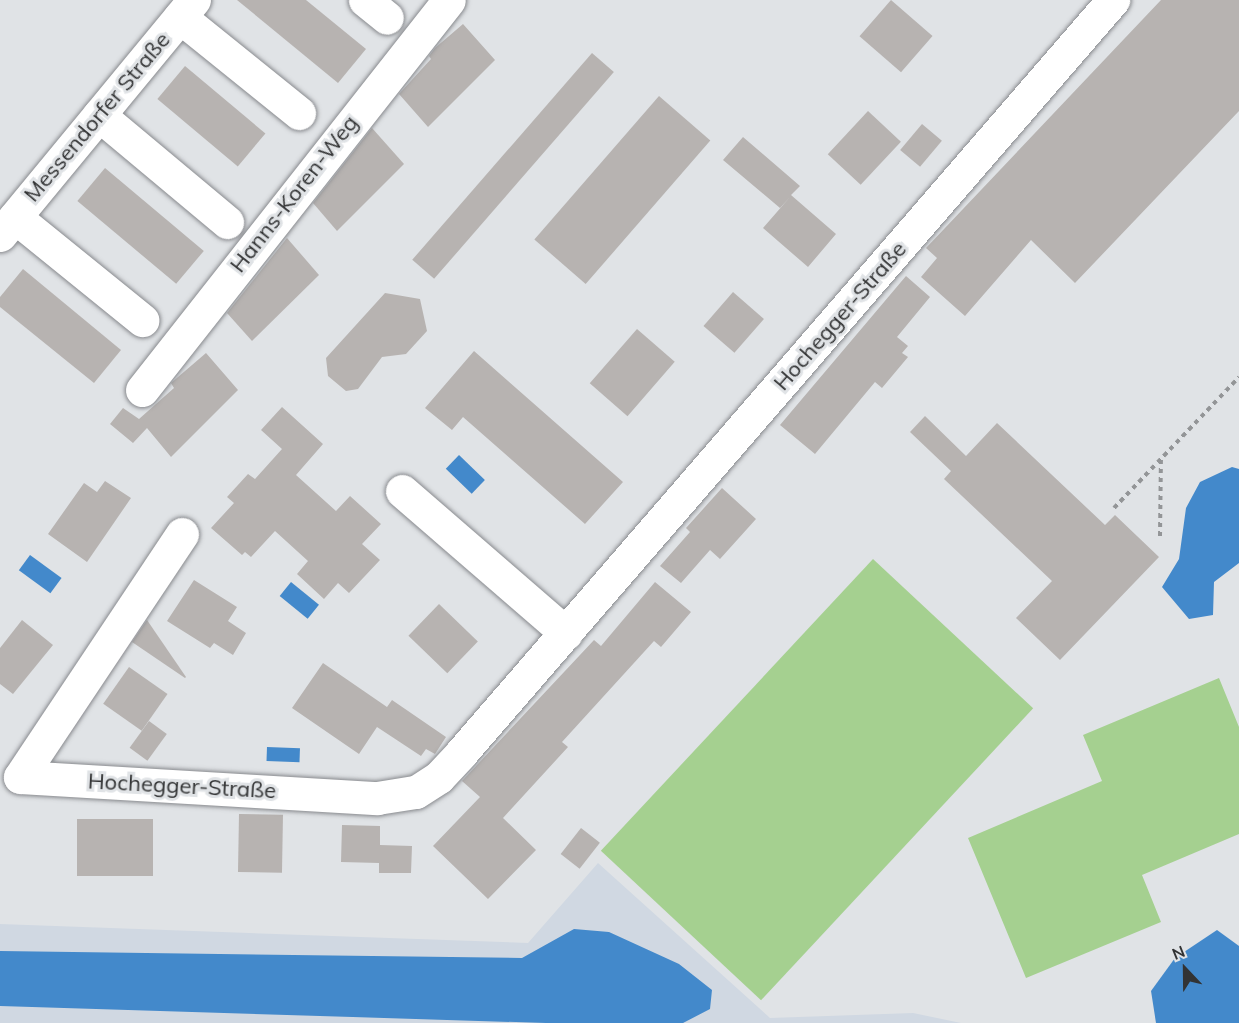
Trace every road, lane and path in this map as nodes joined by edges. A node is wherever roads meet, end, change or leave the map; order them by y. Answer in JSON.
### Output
{"nodes":[{"id":1,"x":449,"y":0,"type":"edge"},
{"id":2,"x":1113,"y":0,"type":"edge"},
{"id":3,"x":187,"y":9,"type":"edge"},
{"id":4,"x":300,"y":113,"type":"dead end"},
{"id":5,"x":99,"y":115,"type":"junction"},
{"id":6,"x":226,"y":222,"type":"dead end"},
{"id":7,"x":8,"y":226,"type":"edge"},
{"id":8,"x":142,"y":320,"type":"dead end"},
{"id":9,"x":1239,"y":377,"type":"edge"},
{"id":10,"x":142,"y":390,"type":"dead end"},
{"id":11,"x":1161,"y":459,"type":"junction"},
{"id":12,"x":402,"y":490,"type":"dead end"},
{"id":13,"x":1114,"y":508,"type":"dead end"},
{"id":14,"x":182,"y":534,"type":"dead end"},
{"id":15,"x":1160,"y":536,"type":"dead end"},
{"id":16,"x":566,"y":633,"type":"junction"},
{"id":17,"x":10,"y":776,"type":"edge"}],
"edges":[{"from":1,"to":10,"type":"street","name":"Hanns-Koren-Weg"},
{"from":2,"to":16,"type":"street","name":"Hochegger-Straße"},
{"from":3,"to":4,"type":"street"},
{"from":3,"to":5,"type":"street","name":"Messendorfer Straße"},
{"from":5,"to":6,"type":"street"},
{"from":5,"to":7,"type":"street","name":"Messendorfer Straße"},
{"from":7,"to":8,"type":"street"},
{"from":9,"to":11,"type":"path"},
{"from":11,"to":13,"type":"path"},
{"from":11,"to":15,"type":"path"},
{"from":12,"to":16,"type":"street"},
{"from":14,"to":17,"type":"street","name":"Hochegger-Straße"},
{"from":16,"to":17,"type":"street","name":"Hochegger-Straße"}]}
